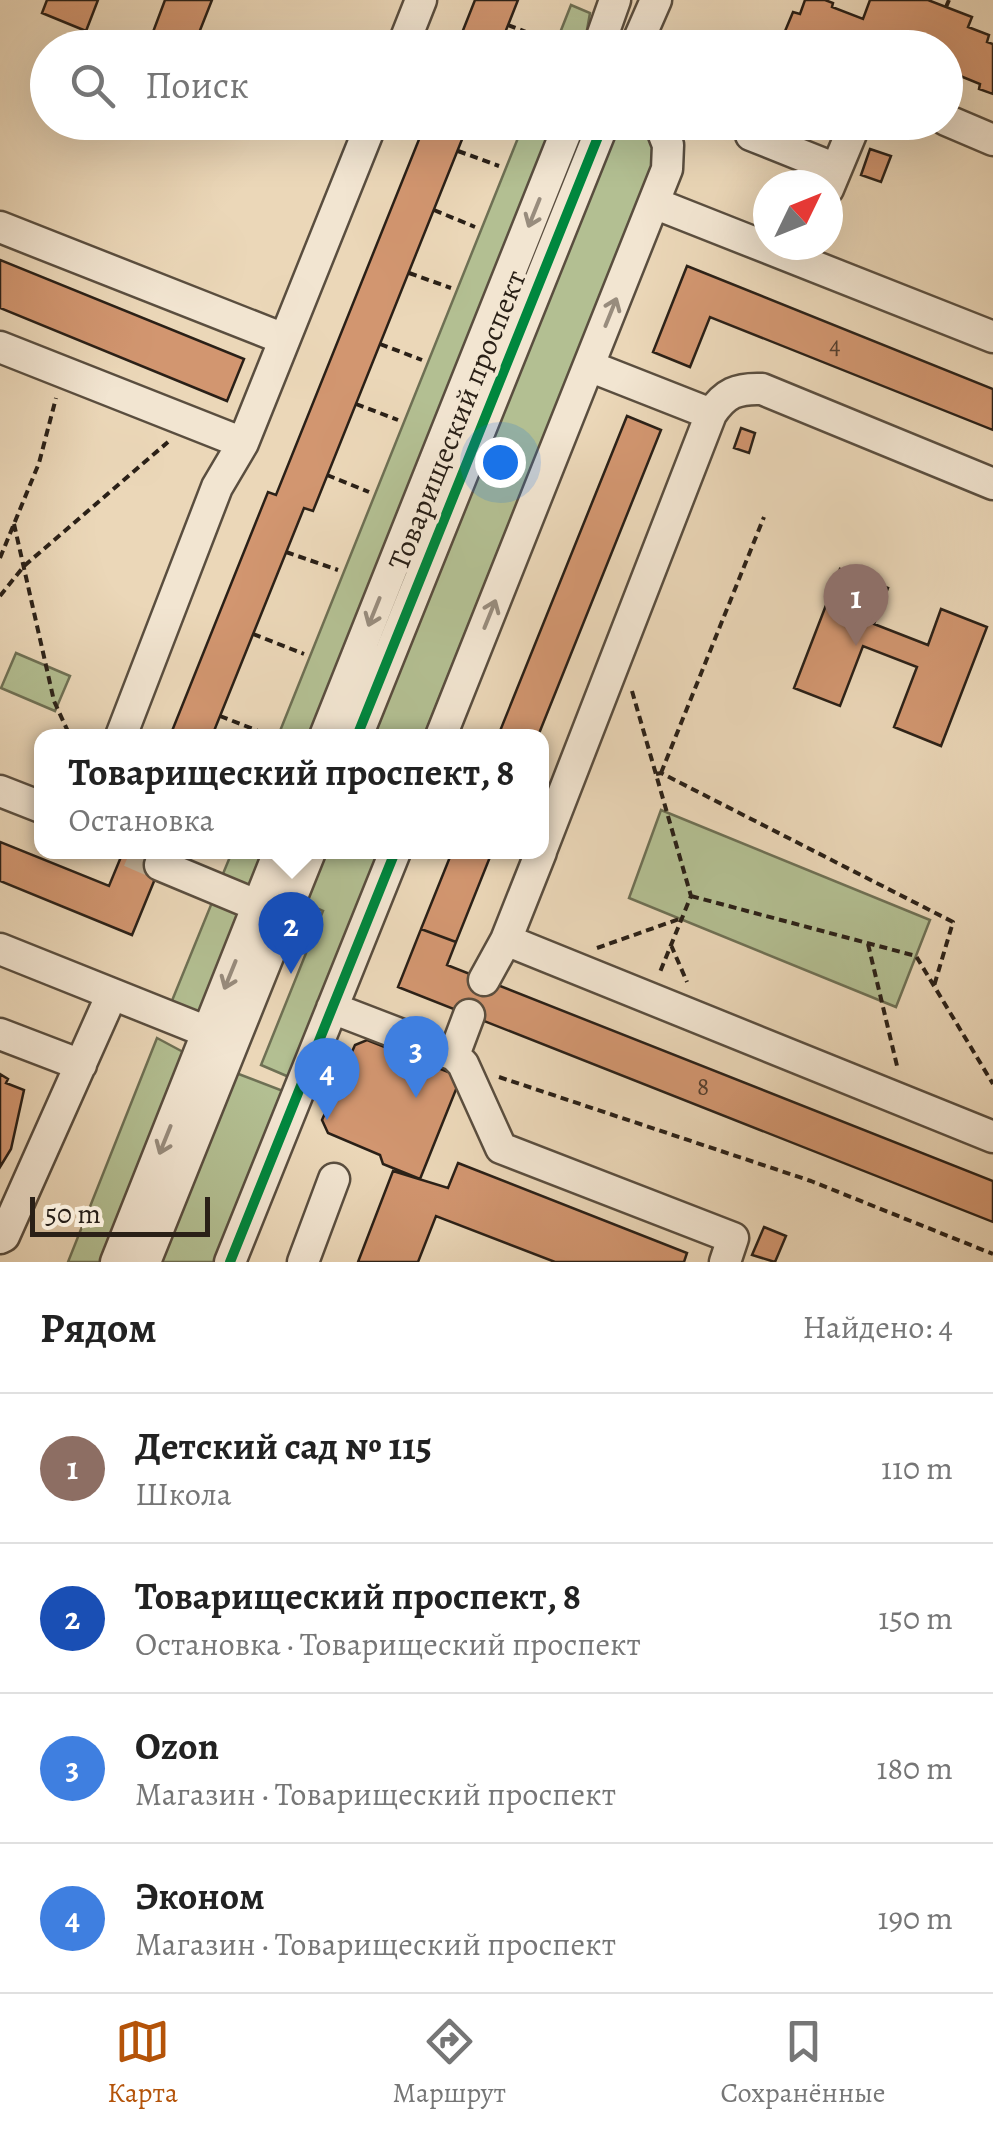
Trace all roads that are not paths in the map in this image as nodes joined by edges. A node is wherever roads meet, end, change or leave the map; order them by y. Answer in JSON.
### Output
{"nodes":[{"id":1,"x":421,"y":0,"type":"edge"},
{"id":2,"x":615,"y":0,"type":"edge"},
{"id":3,"x":656,"y":0,"type":"edge"},
{"id":4,"x":409,"y":30,"type":"edge"},
{"id":5,"x":604,"y":30,"type":"edge"},
{"id":6,"x":643,"y":30,"type":"edge"},
{"id":7,"x":963,"y":127,"type":"edge"},
{"id":8,"x":365,"y":140,"type":"edge"},
{"id":9,"x":563,"y":140,"type":"edge"},
{"id":10,"x":597,"y":140,"type":"edge"},
{"id":11,"x":666,"y":140,"type":"edge"},
{"id":12,"x":759,"y":140,"type":"edge"},
{"id":13,"x":848,"y":140,"type":"edge"},
{"id":14,"x":993,"y":140,"type":"edge"},
{"id":15,"x":815,"y":170,"type":"edge"},
{"id":16,"x":836,"y":170,"type":"edge"},
{"id":17,"x":654,"y":203,"type":"junction"},
{"id":18,"x":0,"y":227,"type":"edge"},
{"id":19,"x":753,"y":237,"type":"edge"},
{"id":20,"x":818,"y":260,"type":"edge"},
{"id":21,"x":993,"y":337,"type":"edge"},
{"id":22,"x":284,"y":339,"type":"junction"},
{"id":23,"x":0,"y":347,"type":"edge"},
{"id":24,"x":590,"y":366,"type":"junction"},
{"id":25,"x":711,"y":414,"type":"junction"},
{"id":26,"x":243,"y":443,"type":"junction"},
{"id":27,"x":993,"y":484,"type":"edge"},
{"id":28,"x":124,"y":729,"type":"edge"},
{"id":29,"x":327,"y":729,"type":"edge"},
{"id":30,"x":360,"y":729,"type":"edge"},
{"id":31,"x":444,"y":729,"type":"edge"},
{"id":32,"x":0,"y":791,"type":"edge"},
{"id":33,"x":34,"y":804,"type":"edge"},
{"id":34,"x":549,"y":830,"type":"edge"},
{"id":35,"x":278,"y":859,"type":"edge"},
{"id":36,"x":305,"y":859,"type":"edge"},
{"id":37,"x":391,"y":859,"type":"edge"},
{"id":38,"x":538,"y":859,"type":"edge"},
{"id":39,"x":160,"y":865,"type":"tunnel mouth"},
{"id":40,"x":271,"y":911,"type":"junction"},
{"id":41,"x":506,"y":940,"type":"junction"},
{"id":42,"x":0,"y":949,"type":"edge"},
{"id":43,"x":484,"y":980,"type":"dead end"},
{"id":44,"x":112,"y":994,"type":"junction"},
{"id":45,"x":332,"y":1008,"type":"junction"},
{"id":46,"x":469,"y":1015,"type":"dead end"},
{"id":47,"x":0,"y":1034,"type":"edge"},
{"id":48,"x":220,"y":1038,"type":"junction"},
{"id":49,"x":458,"y":1060,"type":"junction"},
{"id":50,"x":81,"y":1065,"type":"junction"},
{"id":51,"x":993,"y":1136,"type":"edge"},
{"id":52,"x":334,"y":1179,"type":"dead end"},
{"id":53,"x":0,"y":1238,"type":"edge"},
{"id":54,"x":116,"y":1262,"type":"edge"},
{"id":55,"x":145,"y":1262,"type":"edge"},
{"id":56,"x":230,"y":1262,"type":"edge"},
{"id":57,"x":303,"y":1262,"type":"edge"},
{"id":58,"x":725,"y":1262,"type":"edge"}],
"edges":[{"from":1,"to":4,"type":"street"},
{"from":2,"to":5,"type":"street"},
{"from":3,"to":6,"type":"street"},
{"from":7,"to":14,"type":"street"},
{"from":8,"to":22,"type":"street"},
{"from":9,"to":29,"type":"street","name":"Товарищеский проспект","one_way":true},
{"from":10,"to":30,"type":"street","name":"Товарищеский проспект"},
{"from":11,"to":17,"type":"street"},
{"from":12,"to":15,"type":"street"},
{"from":13,"to":16,"type":"street"},
{"from":17,"to":19,"type":"street"},
{"from":24,"to":17,"type":"street","one_way":true},
{"from":18,"to":22,"type":"street"},
{"from":20,"to":21,"type":"street"},
{"from":22,"to":26,"type":"street"},
{"from":23,"to":26,"type":"street"},
{"from":24,"to":25,"type":"street"},
{"from":31,"to":24,"type":"street","one_way":true},
{"from":25,"to":27,"type":"street"},
{"from":25,"to":34,"type":"street"},
{"from":26,"to":28,"type":"street"},
{"from":32,"to":33,"type":"street"},
{"from":35,"to":40,"type":"street"},
{"from":36,"to":40,"type":"street"},
{"from":37,"to":45,"type":"street"},
{"from":38,"to":41,"type":"street"},
{"from":39,"to":40,"type":"street"},
{"from":40,"to":48,"type":"street"},
{"from":41,"to":43,"type":"street"},
{"from":41,"to":51,"type":"street"},
{"from":42,"to":44,"type":"street"},
{"from":44,"to":48,"type":"street"},
{"from":44,"to":50,"type":"street"},
{"from":45,"to":49,"type":"street"},
{"from":45,"to":56,"type":"street"},
{"from":46,"to":49,"type":"street"},
{"from":47,"to":50,"type":"street"},
{"from":48,"to":54,"type":"street","one_way":true},
{"from":48,"to":55,"type":"street"},
{"from":49,"to":58,"type":"street"},
{"from":50,"to":53,"type":"street"},
{"from":52,"to":57,"type":"street"}]}
